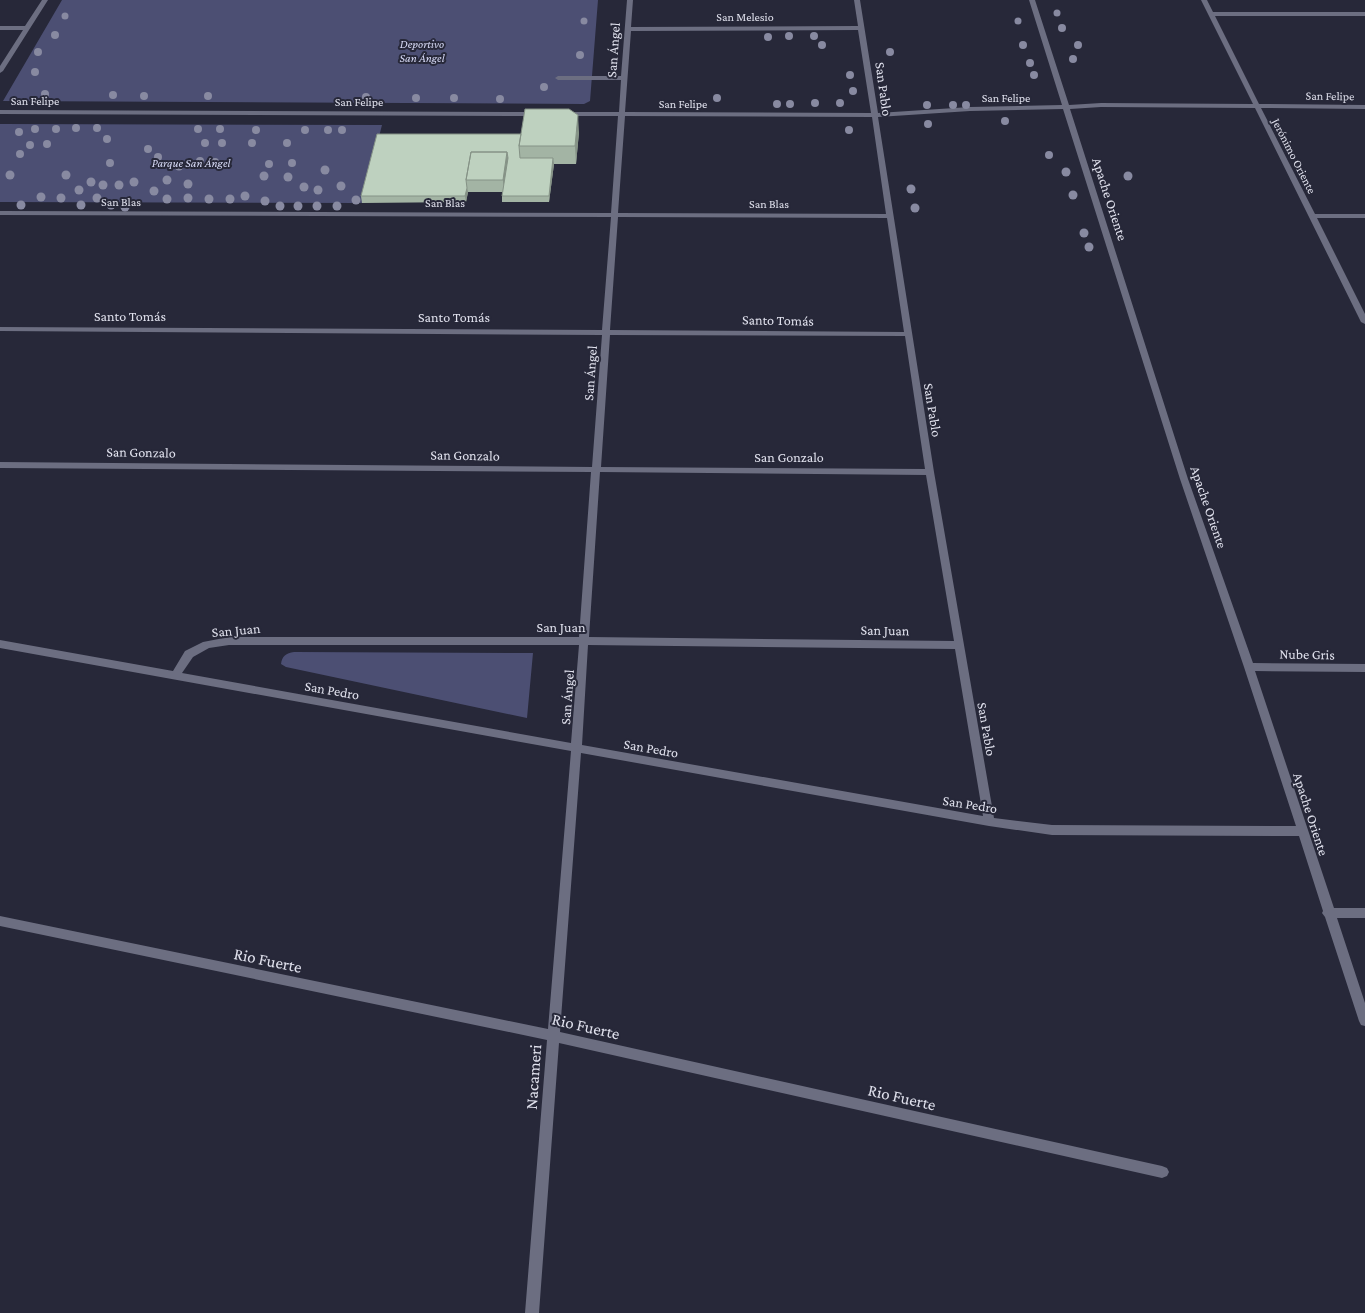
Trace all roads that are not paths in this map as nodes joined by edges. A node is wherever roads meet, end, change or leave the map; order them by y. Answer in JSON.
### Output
{"nodes":[{"id":1,"x":45,"y":0,"type":"edge"},
{"id":2,"x":630,"y":0,"type":"edge"},
{"id":3,"x":857,"y":0,"type":"edge"},
{"id":4,"x":1032,"y":0,"type":"edge"},
{"id":5,"x":1204,"y":0,"type":"edge"},
{"id":6,"x":1212,"y":14,"type":"junction"},
{"id":7,"x":1365,"y":14,"type":"edge"},
{"id":8,"x":0,"y":28,"type":"edge"},
{"id":9,"x":27,"y":28,"type":"junction"},
{"id":10,"x":862,"y":28,"type":"junction"},
{"id":11,"x":628,"y":29,"type":"junction"},
{"id":12,"x":0,"y":71,"type":"edge"},
{"id":13,"x":558,"y":78,"type":"dead end"},
{"id":14,"x":624,"y":78,"type":"junction"},
{"id":15,"x":1256,"y":106,"type":"junction"},
{"id":16,"x":1066,"y":107,"type":"junction"},
{"id":17,"x":1365,"y":107,"type":"edge"},
{"id":18,"x":0,"y":112,"type":"edge"},
{"id":19,"x":540,"y":114,"type":"edge"},
{"id":20,"x":556,"y":114,"type":"edge"},
{"id":21,"x":621,"y":114,"type":"junction"},
{"id":22,"x":874,"y":115,"type":"junction"},
{"id":23,"x":0,"y":213,"type":"edge"},
{"id":24,"x":614,"y":214,"type":"junction"},
{"id":25,"x":890,"y":216,"type":"junction"},
{"id":26,"x":1313,"y":216,"type":"junction"},
{"id":27,"x":1365,"y":216,"type":"edge"},
{"id":28,"x":1365,"y":322,"type":"edge"},
{"id":29,"x":0,"y":329,"type":"edge"},
{"id":30,"x":606,"y":331,"type":"junction"},
{"id":31,"x":908,"y":334,"type":"junction"},
{"id":32,"x":0,"y":465,"type":"edge"},
{"id":33,"x":596,"y":470,"type":"junction"},
{"id":34,"x":930,"y":472,"type":"junction"},
{"id":35,"x":584,"y":641,"type":"junction"},
{"id":36,"x":0,"y":644,"type":"edge"},
{"id":37,"x":959,"y":646,"type":"junction"},
{"id":38,"x":1249,"y":667,"type":"junction"},
{"id":39,"x":1365,"y":668,"type":"edge"},
{"id":40,"x":176,"y":675,"type":"junction"},
{"id":41,"x":576,"y":749,"type":"junction"},
{"id":42,"x":989,"y":822,"type":"junction"},
{"id":43,"x":1302,"y":831,"type":"junction"},
{"id":44,"x":1328,"y":913,"type":"junction"},
{"id":45,"x":1365,"y":913,"type":"edge"},
{"id":46,"x":0,"y":921,"type":"edge"},
{"id":47,"x":1365,"y":1021,"type":"edge"},
{"id":48,"x":554,"y":1036,"type":"junction"},
{"id":49,"x":1162,"y":1172,"type":"dead end"},
{"id":50,"x":532,"y":1313,"type":"edge"}],
"edges":[{"from":1,"to":9,"type":"street"},
{"from":2,"to":11,"type":"street","name":"San Ángel"},
{"from":3,"to":10,"type":"street","name":"San Pablo"},
{"from":4,"to":16,"type":"street","name":"Apache Oriente"},
{"from":5,"to":6,"type":"street","name":"Jerónimo Oriente"},
{"from":6,"to":7,"type":"street"},
{"from":6,"to":15,"type":"street","name":"Jerónimo Oriente"},
{"from":8,"to":9,"type":"street"},
{"from":9,"to":12,"type":"street"},
{"from":10,"to":11,"type":"street","name":"San Melesio"},
{"from":10,"to":22,"type":"street","name":"San Pablo"},
{"from":11,"to":14,"type":"street","name":"San Ángel"},
{"from":13,"to":14,"type":"street"},
{"from":14,"to":21,"type":"street","name":"San Ángel"},
{"from":15,"to":16,"type":"street","name":"San Felipe"},
{"from":15,"to":17,"type":"street","name":"San Felipe"},
{"from":15,"to":26,"type":"street","name":"Jerónimo Oriente"},
{"from":16,"to":22,"type":"street","name":"San Felipe"},
{"from":16,"to":38,"type":"street","name":"Apache Oriente"},
{"from":18,"to":19,"type":"street","name":"San Felipe"},
{"from":20,"to":21,"type":"street","name":"San Felipe"},
{"from":21,"to":22,"type":"street","name":"San Felipe"},
{"from":21,"to":24,"type":"street","name":"San Ángel"},
{"from":22,"to":25,"type":"street","name":"San Pablo"},
{"from":23,"to":24,"type":"street","name":"San Blas"},
{"from":24,"to":25,"type":"street","name":"San Blas"},
{"from":24,"to":30,"type":"street","name":"San Ángel"},
{"from":25,"to":31,"type":"street","name":"San Pablo"},
{"from":26,"to":27,"type":"street"},
{"from":26,"to":28,"type":"street","name":"Jerónimo Oriente"},
{"from":29,"to":30,"type":"street","name":"Santo Tomás"},
{"from":30,"to":31,"type":"street","name":"Santo Tomás"},
{"from":30,"to":33,"type":"street","name":"San Ángel"},
{"from":31,"to":34,"type":"street","name":"San Pablo"},
{"from":32,"to":33,"type":"street","name":"San Gonzalo"},
{"from":33,"to":34,"type":"street","name":"San Gonzalo"},
{"from":33,"to":35,"type":"street","name":"San Ángel"},
{"from":34,"to":37,"type":"street","name":"San Pablo"},
{"from":35,"to":37,"type":"street","name":"San Juan"},
{"from":35,"to":40,"type":"street","name":"San Juan"},
{"from":35,"to":41,"type":"street","name":"San Ángel"},
{"from":36,"to":40,"type":"street","name":"San Pedro"},
{"from":37,"to":42,"type":"street","name":"San Pablo"},
{"from":38,"to":39,"type":"street","name":"Nube Gris"},
{"from":38,"to":43,"type":"street","name":"Apache Oriente"},
{"from":40,"to":41,"type":"street","name":"San Pedro"},
{"from":41,"to":42,"type":"street","name":"San Pedro"},
{"from":41,"to":48,"type":"street","name":"Nacameri"},
{"from":42,"to":43,"type":"street","name":"San Pedro"},
{"from":43,"to":44,"type":"street","name":"Apache Oriente"},
{"from":44,"to":45,"type":"street"},
{"from":44,"to":47,"type":"street","name":"Apache Oriente"},
{"from":46,"to":48,"type":"street","name":"Rio Fuerte"},
{"from":48,"to":49,"type":"street","name":"Rio Fuerte"},
{"from":48,"to":50,"type":"street","name":"Nacameri"}]}
